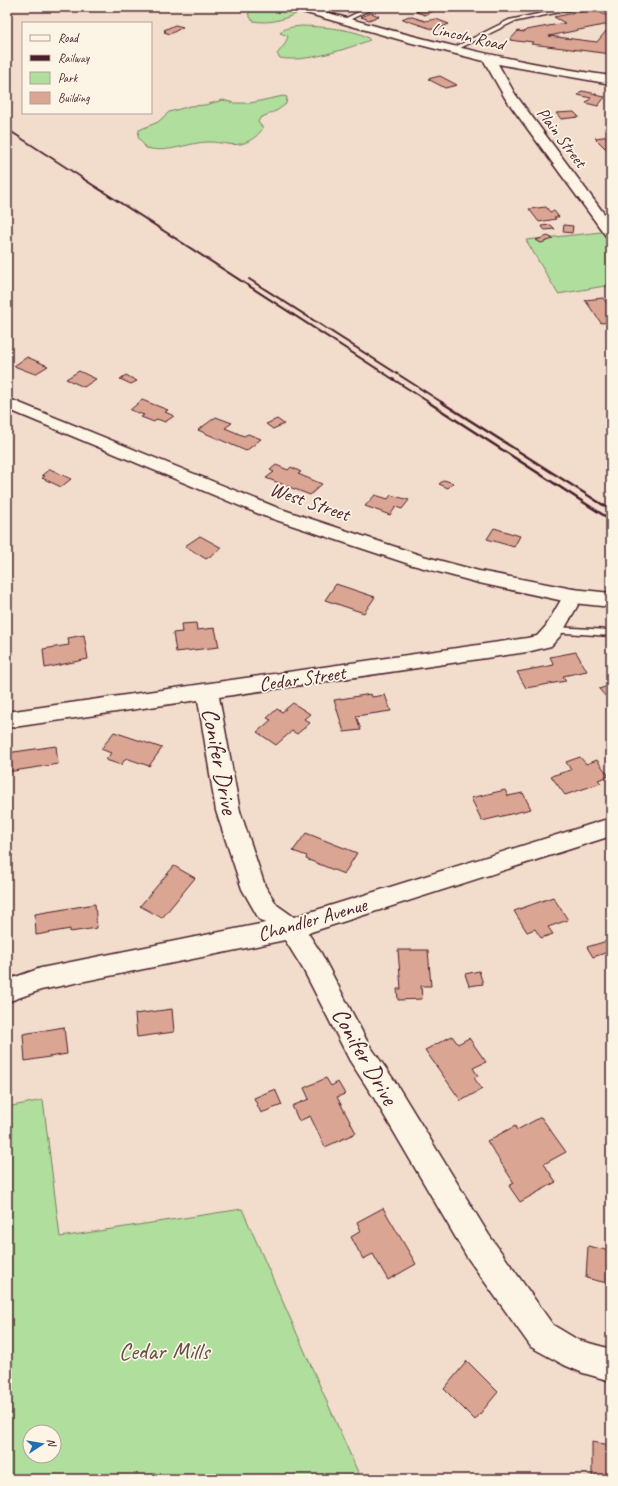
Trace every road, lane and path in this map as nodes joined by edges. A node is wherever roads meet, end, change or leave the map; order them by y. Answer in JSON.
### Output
{"nodes":[{"id":1,"x":296,"y":7,"type":"edge"},
{"id":2,"x":374,"y":7,"type":"edge"},
{"id":3,"x":580,"y":7,"type":"edge"},
{"id":4,"x":600,"y":7,"type":"edge"},
{"id":5,"x":611,"y":10,"type":"edge"},
{"id":6,"x":345,"y":20,"type":"junction"},
{"id":7,"x":452,"y":50,"type":"junction"},
{"id":8,"x":489,"y":59,"type":"junction"},
{"id":9,"x":611,"y":80,"type":"edge"},
{"id":10,"x":611,"y":233,"type":"edge"},
{"id":11,"x":7,"y":403,"type":"edge"},
{"id":12,"x":573,"y":596,"type":"junction"},
{"id":13,"x":611,"y":600,"type":"edge"},
{"id":14,"x":554,"y":630,"type":"junction"},
{"id":15,"x":611,"y":633,"type":"edge"},
{"id":16,"x":207,"y":692,"type":"junction"},
{"id":17,"x":7,"y":720,"type":"edge"},
{"id":18,"x":611,"y":827,"type":"edge"},
{"id":19,"x":291,"y":928,"type":"junction"},
{"id":20,"x":7,"y":990,"type":"edge"},
{"id":21,"x":611,"y":1365,"type":"edge"}],
"edges":[{"from":1,"to":6,"type":"street","name":"Lincoln Road"},
{"from":2,"to":6,"type":"lane"},
{"from":3,"to":7,"type":"lane"},
{"from":4,"to":5,"type":"lane"},
{"from":6,"to":7,"type":"street","name":"Lincoln Road"},
{"from":7,"to":8,"type":"street","name":"Lincoln Road"},
{"from":8,"to":9,"type":"street","name":"Lincoln Road"},
{"from":8,"to":10,"type":"street","name":"Plain Street"},
{"from":11,"to":12,"type":"street","name":"West Street"},
{"from":12,"to":13,"type":"street","name":"West Street"},
{"from":12,"to":14,"type":"street","name":"Cedar Street"},
{"from":14,"to":15,"type":"lane"},
{"from":14,"to":16,"type":"street","name":"Cedar Street"},
{"from":16,"to":17,"type":"street","name":"Cedar Street"},
{"from":16,"to":19,"type":"street","name":"Conifer Drive"},
{"from":18,"to":19,"type":"street","name":"Chandler Avenue"},
{"from":19,"to":20,"type":"street","name":"Chandler Avenue"},
{"from":19,"to":21,"type":"street","name":"Conifer Drive"}]}
